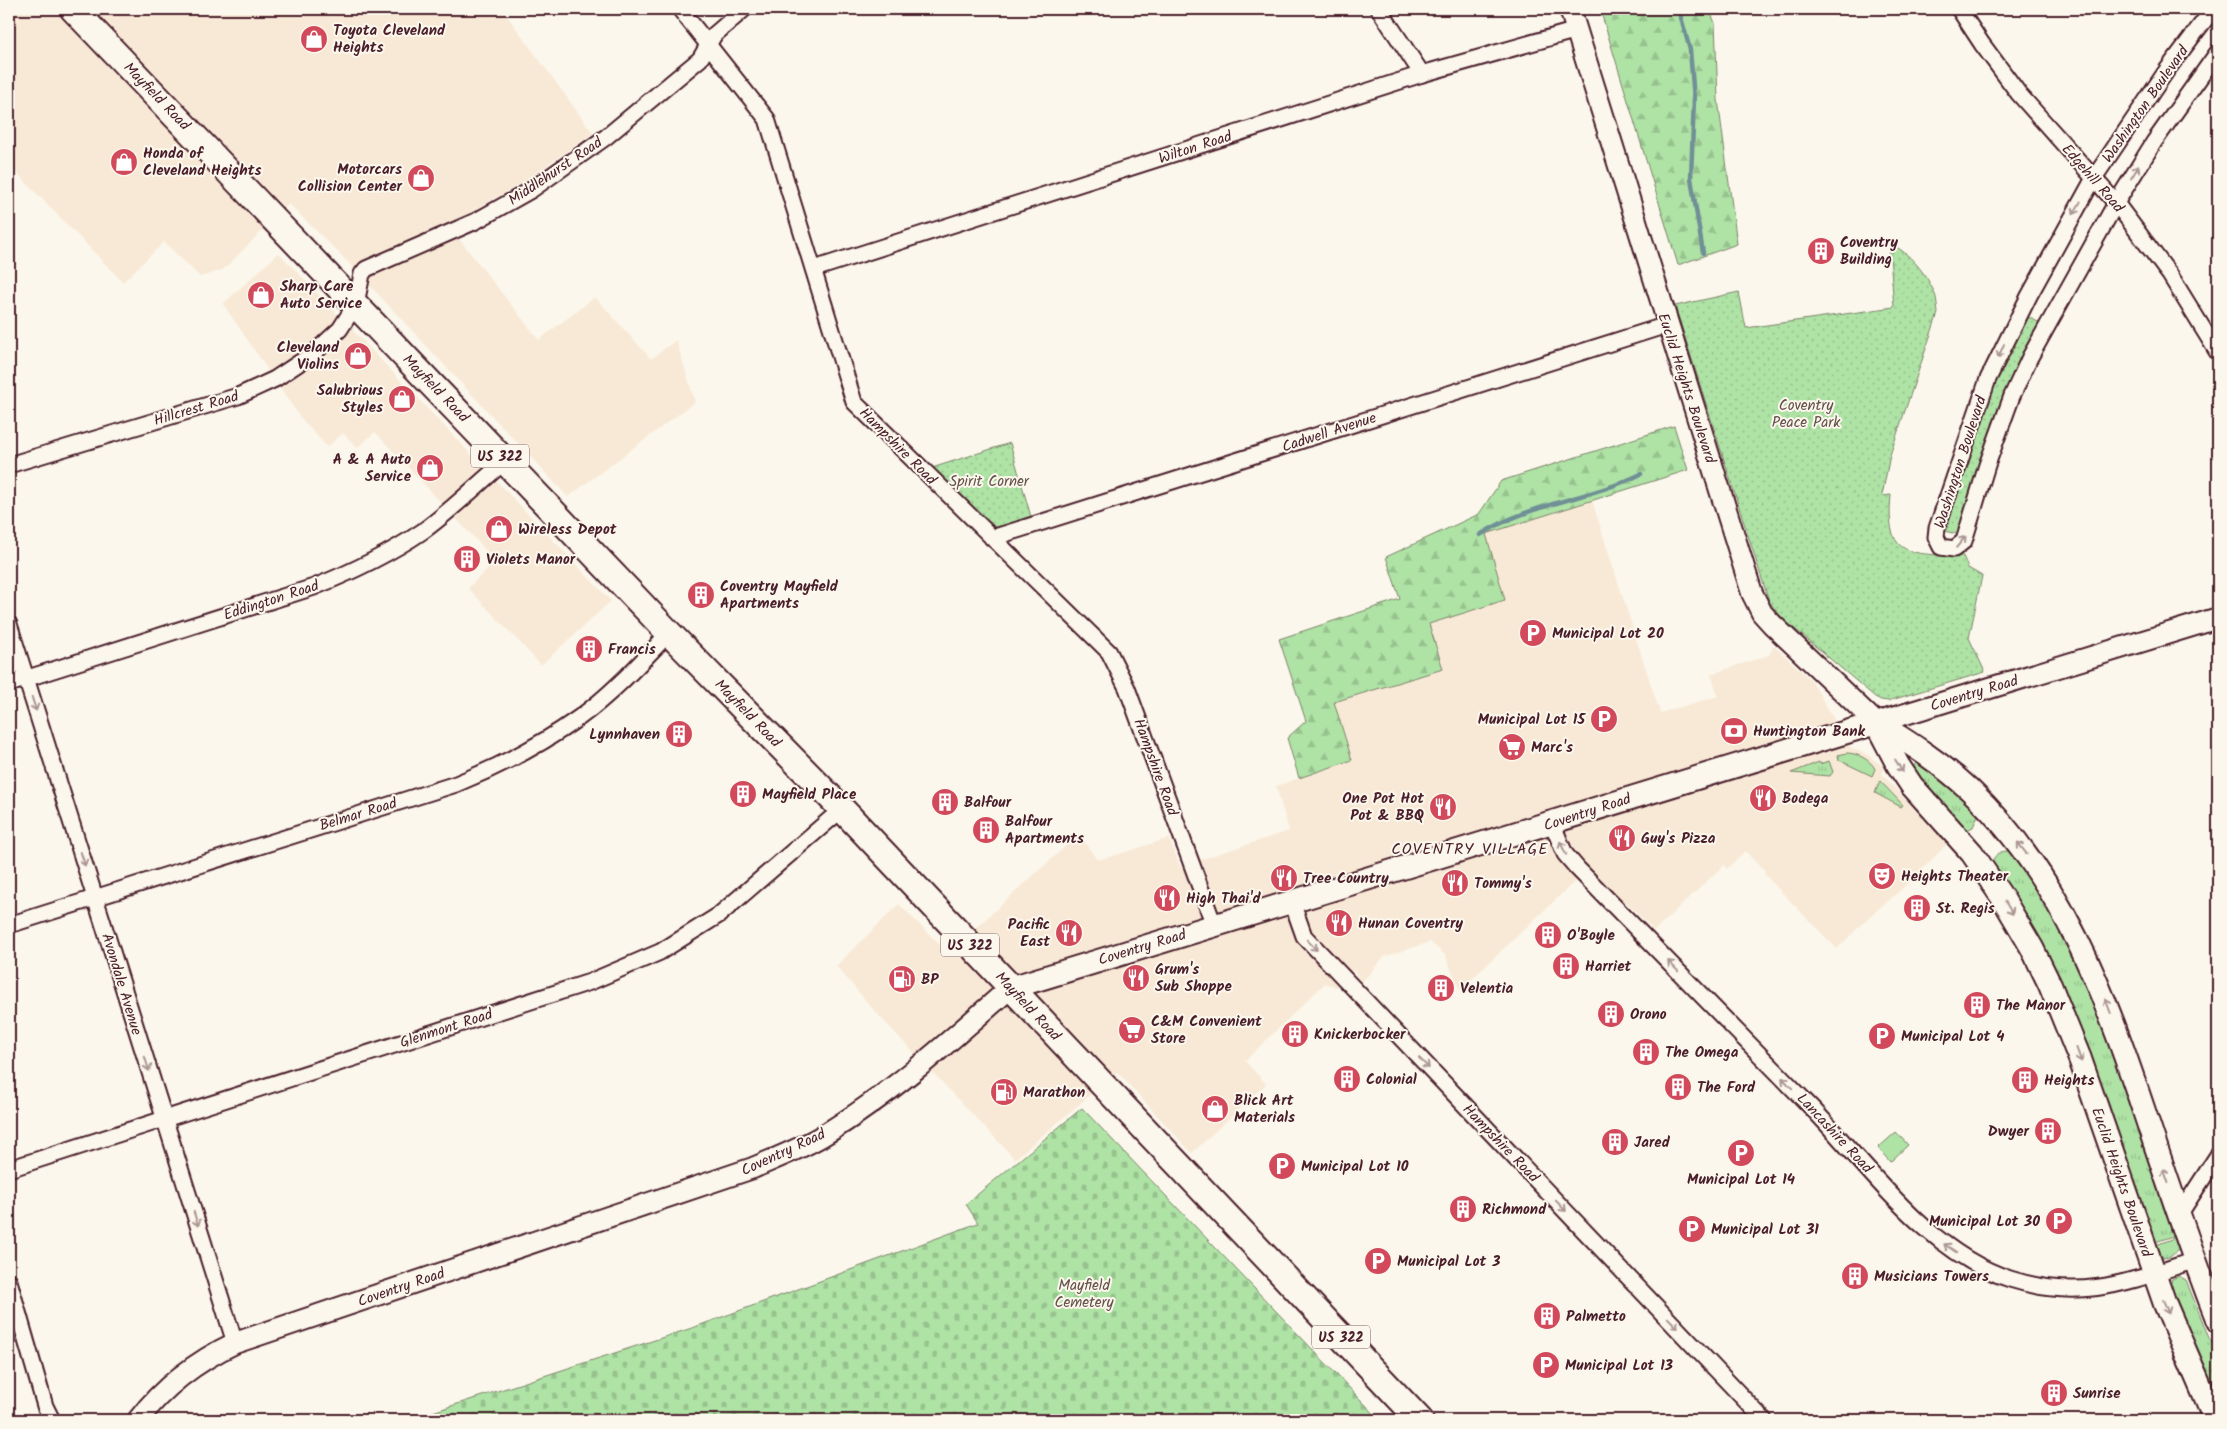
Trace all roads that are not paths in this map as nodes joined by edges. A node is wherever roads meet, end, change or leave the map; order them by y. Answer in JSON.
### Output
{"nodes":[{"id":1,"x":73,"y":9,"type":"edge"},
{"id":2,"x":680,"y":9,"type":"edge"},
{"id":3,"x":744,"y":9,"type":"edge"},
{"id":4,"x":1379,"y":9,"type":"edge"},
{"id":5,"x":1570,"y":9,"type":"edge"},
{"id":6,"x":1958,"y":9,"type":"edge"},
{"id":7,"x":2213,"y":9,"type":"edge"},
{"id":8,"x":1577,"y":30,"type":"junction"},
{"id":9,"x":708,"y":44,"type":"junction"},
{"id":10,"x":2218,"y":52,"type":"edge"},
{"id":11,"x":1422,"y":74,"type":"junction"},
{"id":12,"x":2094,"y":178,"type":"junction"},
{"id":13,"x":2116,"y":203,"type":"junction"},
{"id":14,"x":814,"y":269,"type":"junction"},
{"id":15,"x":356,"y":304,"type":"junction"},
{"id":16,"x":1667,"y":325,"type":"junction"},
{"id":17,"x":2218,"y":353,"type":"edge"},
{"id":18,"x":505,"y":461,"type":"junction"},
{"id":19,"x":9,"y":465,"type":"edge"},
{"id":20,"x":992,"y":538,"type":"junction"},
{"id":21,"x":2218,"y":618,"type":"edge"},
{"id":22,"x":9,"y":624,"type":"edge"},
{"id":23,"x":670,"y":633,"type":"junction"},
{"id":24,"x":26,"y":679,"type":"junction"},
{"id":25,"x":9,"y":684,"type":"edge"},
{"id":26,"x":1876,"y":723,"type":"junction"},
{"id":27,"x":842,"y":809,"type":"junction"},
{"id":28,"x":1552,"y":823,"type":"junction"},
{"id":29,"x":96,"y":897,"type":"junction"},
{"id":30,"x":1292,"y":902,"type":"junction"},
{"id":31,"x":9,"y":925,"type":"edge"},
{"id":32,"x":1214,"y":925,"type":"junction"},
{"id":33,"x":1010,"y":988,"type":"junction"},
{"id":34,"x":163,"y":1119,"type":"junction"},
{"id":35,"x":2218,"y":1155,"type":"edge"},
{"id":36,"x":9,"y":1169,"type":"edge"},
{"id":37,"x":2179,"y":1215,"type":"junction"},
{"id":38,"x":2195,"y":1260,"type":"junction"},
{"id":39,"x":2153,"y":1274,"type":"junction"},
{"id":40,"x":9,"y":1280,"type":"edge"},
{"id":41,"x":2218,"y":1320,"type":"edge"},
{"id":42,"x":235,"y":1343,"type":"junction"},
{"id":43,"x":52,"y":1420,"type":"edge"},
{"id":44,"x":138,"y":1420,"type":"edge"},
{"id":45,"x":1420,"y":1420,"type":"edge"},
{"id":46,"x":1764,"y":1420,"type":"edge"},
{"id":47,"x":2215,"y":1420,"type":"edge"}],
"edges":[{"from":1,"to":15,"type":"main road","name":"Mayfield Road","number":"US 322"},
{"from":2,"to":9,"type":"street","name":"Hampshire Road"},
{"from":3,"to":9,"type":"street","name":"Middlehurst Road"},
{"from":4,"to":11,"type":"street"},
{"from":5,"to":8,"type":"street","name":"Euclid Heights Boulevard"},
{"from":6,"to":12,"type":"street","name":"Edgehill Road"},
{"from":7,"to":12,"type":"street","name":"Washington Boulevard"},
{"from":8,"to":11,"type":"street","name":"Wilton Road"},
{"from":8,"to":16,"type":"street","name":"Euclid Heights Boulevard"},
{"from":9,"to":14,"type":"street","name":"Hampshire Road"},
{"from":9,"to":15,"type":"street","name":"Middlehurst Road"},
{"from":13,"to":10,"type":"street","name":"Washington Boulevard","one_way":true},
{"from":11,"to":14,"type":"street","name":"Wilton Road"},
{"from":12,"to":13,"type":"street","name":"Edgehill Road"},
{"from":12,"to":13,"type":"street","name":"Washington Boulevard","one_way":true},
{"from":13,"to":17,"type":"street","name":"Edgehill Road"},
{"from":14,"to":20,"type":"street","name":"Hampshire Road"},
{"from":15,"to":18,"type":"main road","name":"Mayfield Road","number":"US 322"},
{"from":15,"to":19,"type":"street","name":"Hillcrest Road"},
{"from":16,"to":20,"type":"street","name":"Cadwell Avenue"},
{"from":16,"to":26,"type":"street","name":"Euclid Heights Boulevard"},
{"from":18,"to":23,"type":"main road","name":"Mayfield Road","number":"US 322"},
{"from":18,"to":24,"type":"street","name":"Eddington Road"},
{"from":20,"to":32,"type":"street","name":"Hampshire Road"},
{"from":21,"to":26,"type":"street","name":"Coventry Road"},
{"from":22,"to":24,"type":"street","name":"Avondale Avenue"},
{"from":23,"to":27,"type":"main road","name":"Mayfield Road","number":"US 322"},
{"from":23,"to":29,"type":"street","name":"Belmar Road"},
{"from":24,"to":25,"type":"street","name":"Eddington Road"},
{"from":24,"to":29,"type":"street","name":"Avondale Avenue","one_way":true},
{"from":26,"to":28,"type":"main road","name":"Coventry Road"},
{"from":37,"to":26,"type":"main road","name":"Euclid Heights Boulevard","one_way":true},
{"from":26,"to":39,"type":"main road","name":"Euclid Heights Boulevard","one_way":true},
{"from":27,"to":33,"type":"main road","name":"Mayfield Road","number":"US 322"},
{"from":27,"to":34,"type":"street","name":"Glenmont Road"},
{"from":28,"to":30,"type":"main road","name":"Coventry Road"},
{"from":39,"to":28,"type":"street","name":"Lancashire Road","one_way":true},
{"from":29,"to":31,"type":"street","name":"Belmar Road"},
{"from":29,"to":34,"type":"street","name":"Avondale Avenue","one_way":true},
{"from":30,"to":32,"type":"main road","name":"Coventry Road"},
{"from":30,"to":46,"type":"street","name":"Hampshire Road","one_way":true},
{"from":32,"to":33,"type":"main road","name":"Coventry Road"},
{"from":33,"to":42,"type":"street","name":"Coventry Road"},
{"from":33,"to":45,"type":"main road","name":"Mayfield Road","number":"US 322"},
{"from":34,"to":36,"type":"street","name":"Glenmont Road"},
{"from":34,"to":42,"type":"street","name":"Avondale Avenue","one_way":true},
{"from":35,"to":37,"type":"street"},
{"from":37,"to":38,"type":"main road","name":"Euclid Heights Boulevard"},
{"from":38,"to":39,"type":"street","name":"Lancashire Road"},
{"from":38,"to":41,"type":"main road","name":"Euclid Heights Boulevard"},
{"from":39,"to":47,"type":"main road","name":"Euclid Heights Boulevard","one_way":true},
{"from":40,"to":43,"type":"street"},
{"from":42,"to":44,"type":"street","name":"Coventry Road"}]}
